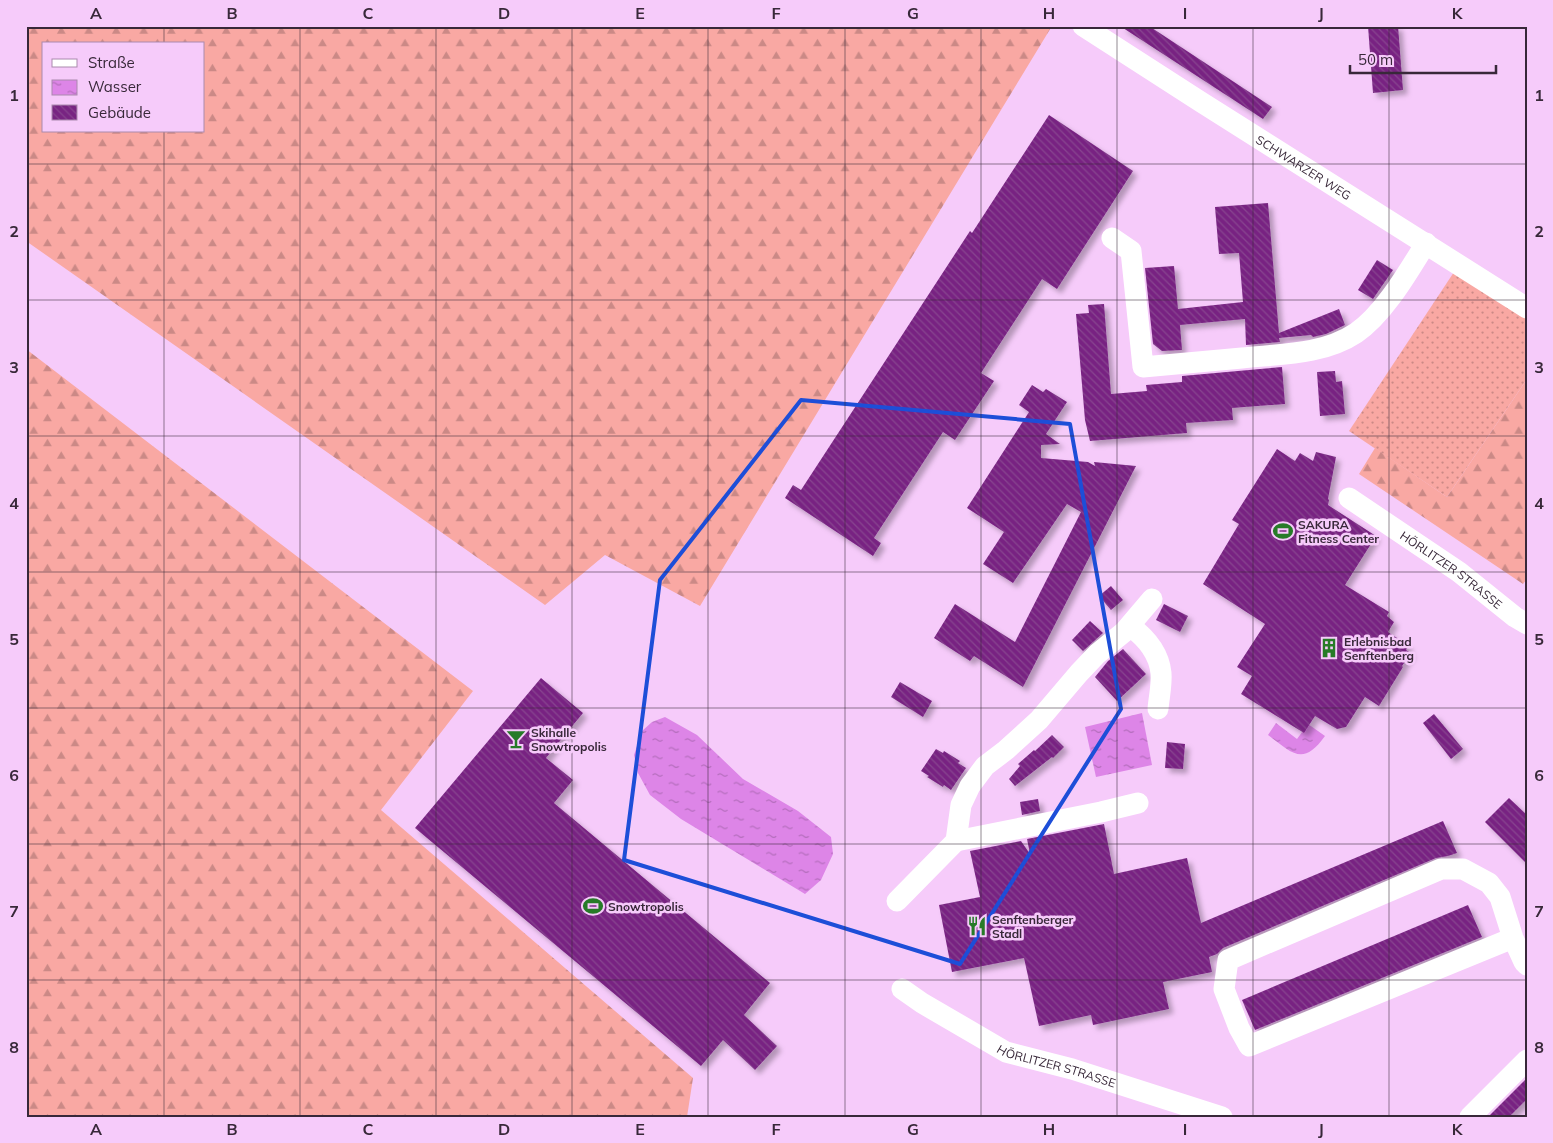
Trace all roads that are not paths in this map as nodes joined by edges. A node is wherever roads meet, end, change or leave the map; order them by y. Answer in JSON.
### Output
{"nodes":[{"id":1,"x":1083,"y":26,"type":"edge"},
{"id":2,"x":1112,"y":238,"type":"dead end"},
{"id":3,"x":1426,"y":243,"type":"junction"},
{"id":4,"x":1527,"y":308,"type":"edge"},
{"id":5,"x":1349,"y":498,"type":"dead end"},
{"id":6,"x":1152,"y":599,"type":"dead end"},
{"id":7,"x":1527,"y":624,"type":"edge"},
{"id":8,"x":1130,"y":626,"type":"junction"},
{"id":9,"x":1158,"y":709,"type":"dead end"},
{"id":10,"x":1138,"y":803,"type":"dead end"},
{"id":11,"x":956,"y":841,"type":"junction"},
{"id":12,"x":897,"y":901,"type":"dead end"},
{"id":13,"x":1513,"y":938,"type":"junction"},
{"id":14,"x":1527,"y":965,"type":"edge"},
{"id":15,"x":902,"y":989,"type":"dead end"},
{"id":16,"x":1527,"y":1060,"type":"edge"},
{"id":17,"x":1222,"y":1117,"type":"edge"},
{"id":18,"x":1470,"y":1117,"type":"edge"}],
"edges":[{"from":1,"to":3,"type":"street","name":"SCHWARZER WEG"},
{"from":2,"to":3,"type":"street"},
{"from":3,"to":4,"type":"street","name":"SCHWARZER WEG"},
{"from":5,"to":7,"type":"street","name":"HÖRLITZER STRASSE"},
{"from":6,"to":8,"type":"street"},
{"from":8,"to":9,"type":"street"},
{"from":8,"to":11,"type":"street"},
{"from":10,"to":11,"type":"street"},
{"from":11,"to":12,"type":"street"},
{"from":13,"to":13,"type":"street"},
{"from":13,"to":14,"type":"street"},
{"from":15,"to":17,"type":"street","name":"HÖRLITZER STRASSE"},
{"from":16,"to":18,"type":"street"}]}
